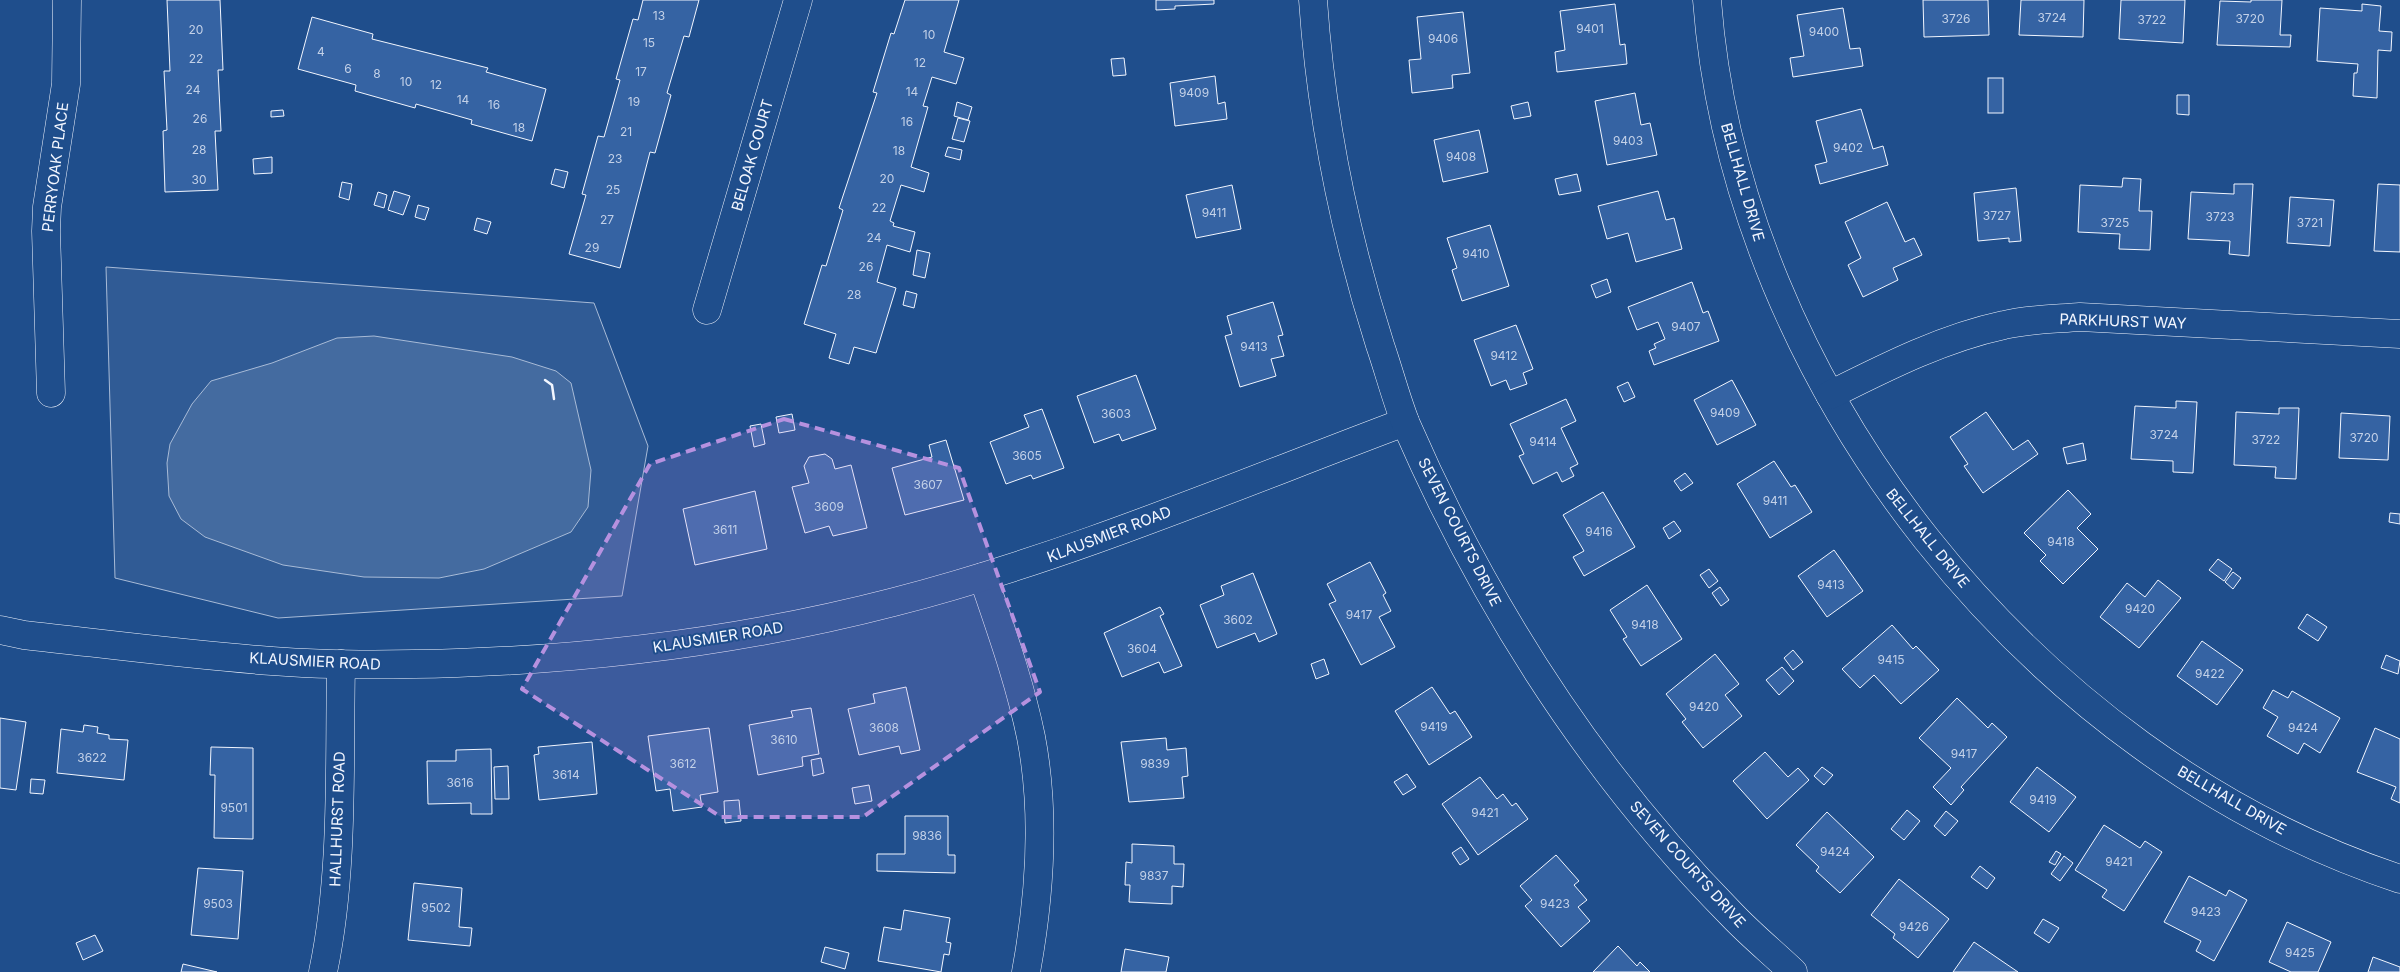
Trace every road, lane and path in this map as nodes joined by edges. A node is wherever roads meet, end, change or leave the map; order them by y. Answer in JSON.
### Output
{"nodes":[{"id":1,"x":67,"y":0,"type":"edge"},
{"id":2,"x":798,"y":0,"type":"edge"},
{"id":3,"x":1314,"y":0,"type":"edge"},
{"id":4,"x":1707,"y":0,"type":"edge"},
{"id":5,"x":707,"y":310,"type":"dead end"},
{"id":6,"x":2400,"y":334,"type":"edge"},
{"id":7,"x":51,"y":393,"type":"dead end"},
{"id":8,"x":1830,"y":395,"type":"junction"},
{"id":9,"x":1405,"y":422,"type":"junction"},
{"id":10,"x":983,"y":577,"type":"junction"},
{"id":11,"x":0,"y":630,"type":"edge"},
{"id":12,"x":341,"y":664,"type":"junction"},
{"id":13,"x":2400,"y":880,"type":"edge"},
{"id":14,"x":324,"y":972,"type":"edge"},
{"id":15,"x":1026,"y":972,"type":"edge"},
{"id":16,"x":1793,"y":972,"type":"edge"}],
"edges":[{"from":1,"to":7,"type":"street","name":"PERRYOAK PLACE"},
{"from":2,"to":5,"type":"street","name":"BELOAK COURT"},
{"from":3,"to":9,"type":"street","name":"SEVEN COURTS DRIVE"},
{"from":4,"to":8,"type":"street","name":"BELLHALL DRIVE"},
{"from":6,"to":8,"type":"street","name":"PARKHURST WAY"},
{"from":8,"to":13,"type":"street","name":"BELLHALL DRIVE"},
{"from":9,"to":10,"type":"street","name":"KLAUSMIER ROAD"},
{"from":9,"to":16,"type":"street","name":"SEVEN COURTS DRIVE"},
{"from":10,"to":12,"type":"street","name":"KLAUSMIER ROAD"},
{"from":10,"to":15,"type":"street"},
{"from":11,"to":12,"type":"street","name":"KLAUSMIER ROAD"},
{"from":12,"to":14,"type":"street","name":"HALLHURST ROAD"}]}
